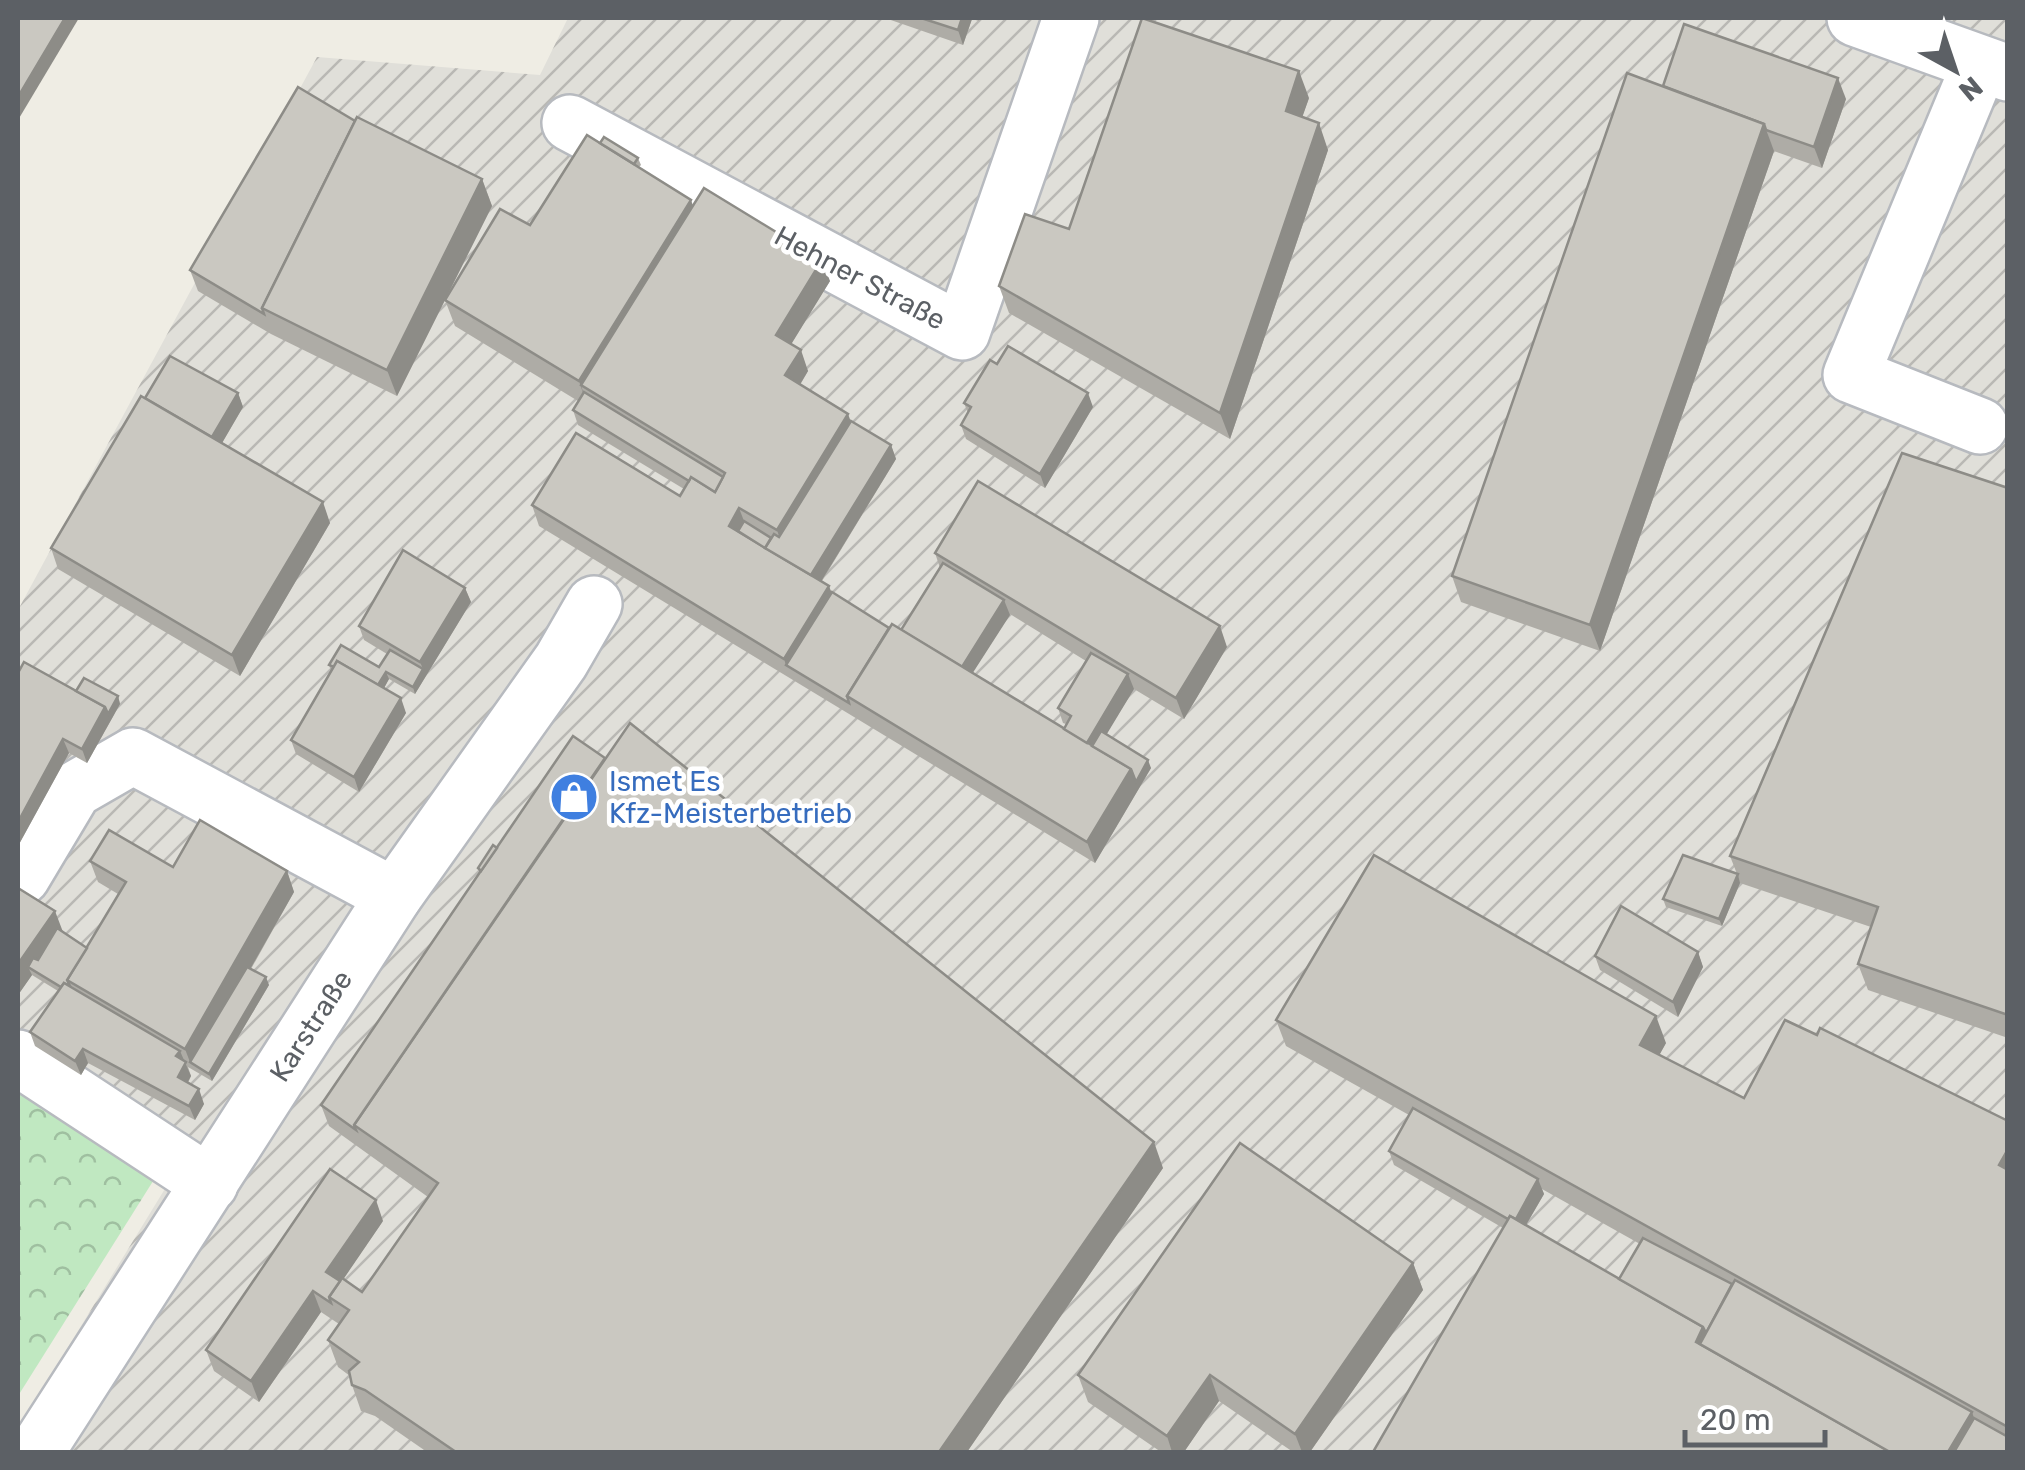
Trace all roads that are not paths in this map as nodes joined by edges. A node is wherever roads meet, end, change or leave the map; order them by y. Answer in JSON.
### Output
{"nodes":[{"id":1,"x":1071,"y":18,"type":"edge"},
{"id":2,"x":1856,"y":18,"type":"edge"},
{"id":3,"x":1998,"y":63,"type":"edge"},
{"id":4,"x":570,"y":123,"type":"dead end"},
{"id":5,"x":1980,"y":426,"type":"dead end"},
{"id":6,"x":594,"y":604,"type":"dead end"},
{"id":7,"x":22,"y":877,"type":"dead end"},
{"id":8,"x":394,"y":896,"type":"junction"},
{"id":9,"x":18,"y":1058,"type":"edge"},
{"id":10,"x":210,"y":1184,"type":"junction"},
{"id":11,"x":36,"y":1452,"type":"edge"}],
"edges":[{"from":1,"to":4,"type":"street","name":"Hehner Straße"},
{"from":2,"to":3,"type":"street"},
{"from":3,"to":5,"type":"street"},
{"from":6,"to":8,"type":"street","name":"Karstraße"},
{"from":7,"to":8,"type":"street"},
{"from":8,"to":10,"type":"street","name":"Karstraße"},
{"from":9,"to":10,"type":"street"},
{"from":10,"to":11,"type":"street","name":"Karstraße"}]}
